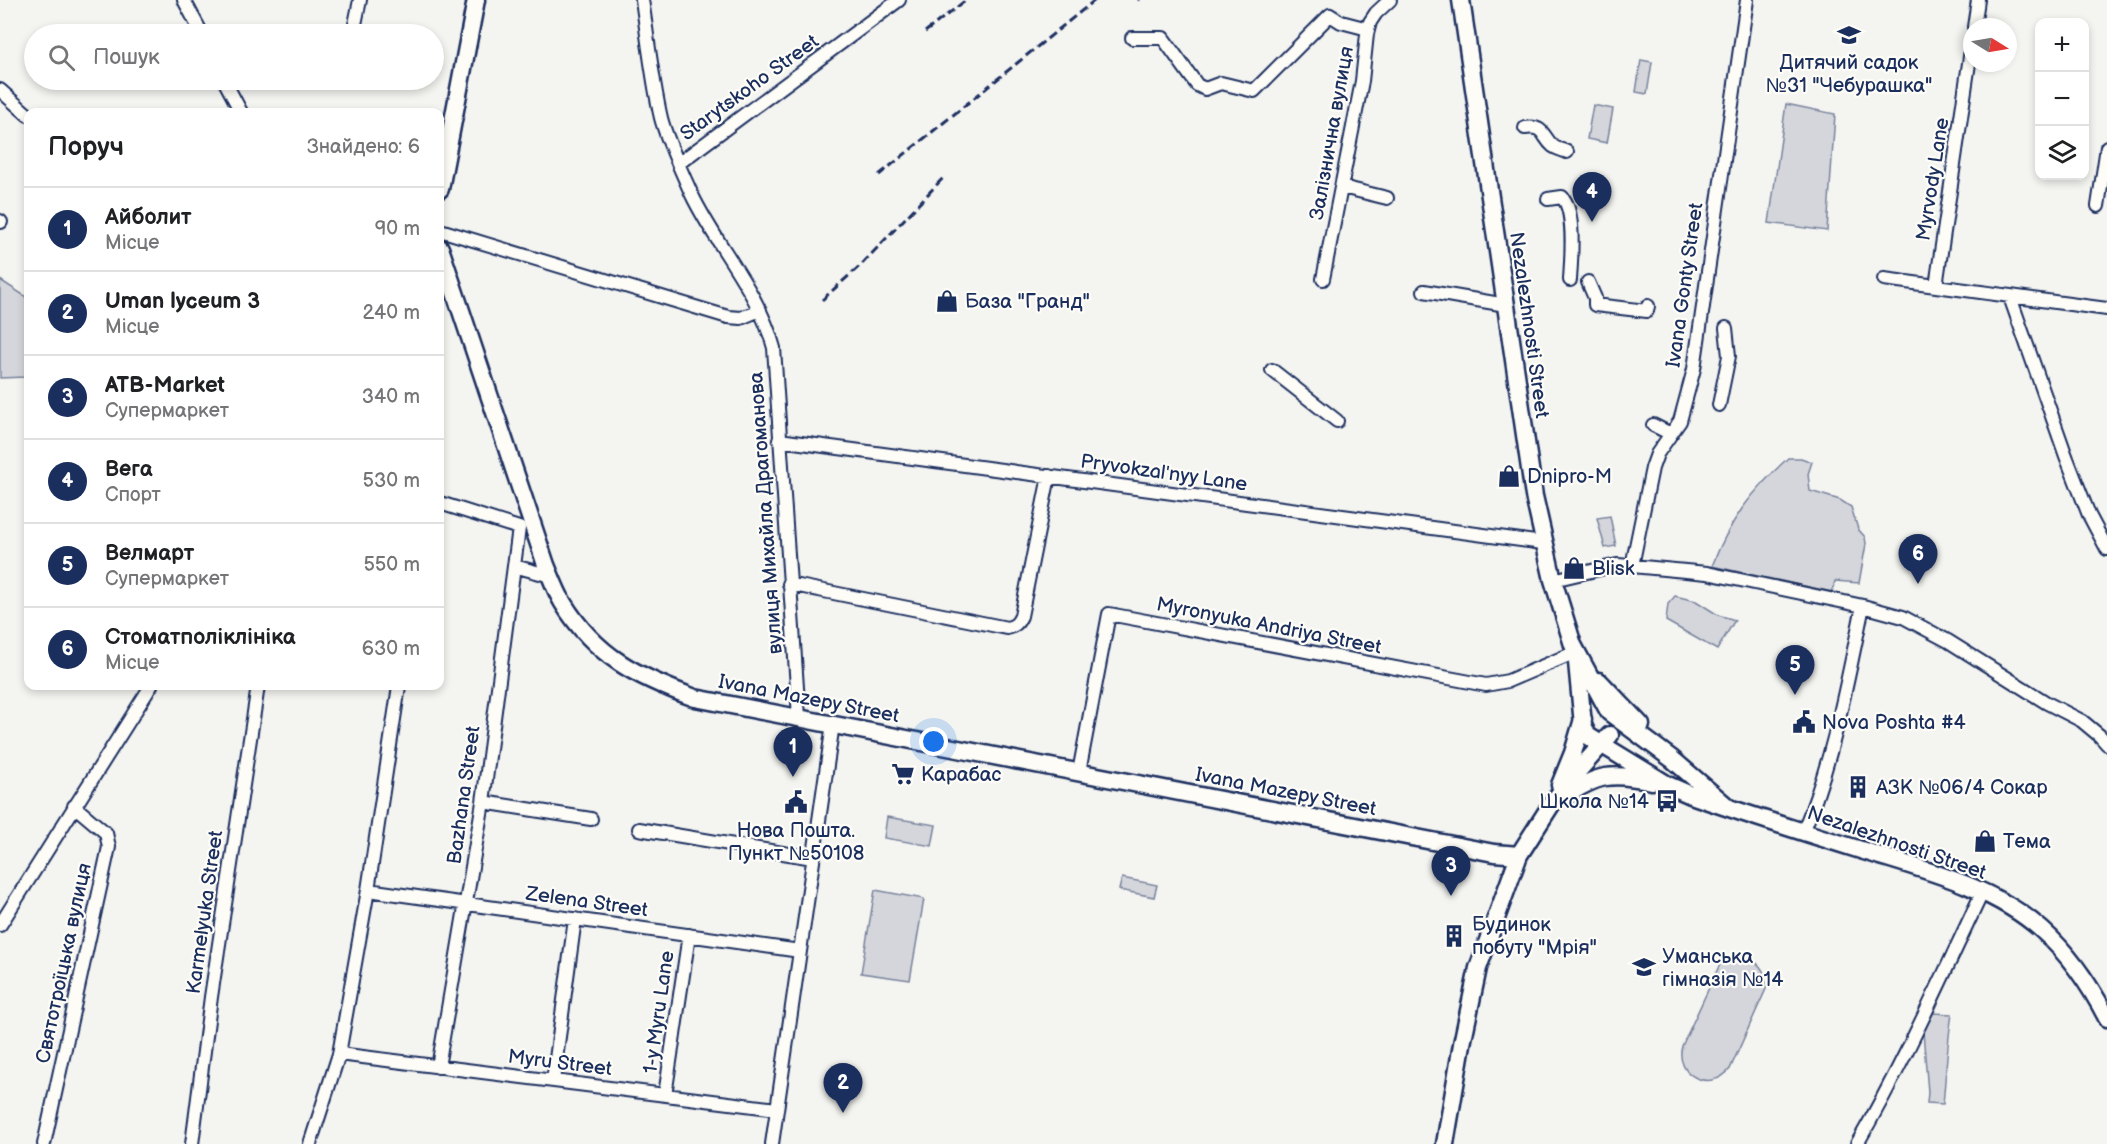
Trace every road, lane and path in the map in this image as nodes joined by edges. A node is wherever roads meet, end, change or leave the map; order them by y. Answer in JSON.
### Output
{"nodes":[{"id":1,"x":184,"y":0,"type":"edge"},
{"id":2,"x":360,"y":0,"type":"edge"},
{"id":3,"x":476,"y":0,"type":"edge"},
{"id":4,"x":642,"y":0,"type":"edge"},
{"id":5,"x":899,"y":0,"type":"edge"},
{"id":6,"x":1390,"y":0,"type":"edge"},
{"id":7,"x":1461,"y":0,"type":"edge"},
{"id":8,"x":1747,"y":0,"type":"edge"},
{"id":9,"x":1978,"y":0,"type":"edge"},
{"id":10,"x":1975,"y":18,"type":"edge"},
{"id":11,"x":197,"y":24,"type":"edge"},
{"id":12,"x":355,"y":24,"type":"edge"},
{"id":13,"x":1368,"y":29,"type":"junction"},
{"id":14,"x":1132,"y":38,"type":"dead end"},
{"id":15,"x":1968,"y":72,"type":"edge"},
{"id":16,"x":0,"y":90,"type":"edge"},
{"id":17,"x":229,"y":90,"type":"edge"},
{"id":18,"x":239,"y":108,"type":"edge"},
{"id":19,"x":24,"y":111,"type":"edge"},
{"id":20,"x":1525,"y":128,"type":"dead end"},
{"id":21,"x":2107,"y":147,"type":"edge"},
{"id":22,"x":1567,"y":152,"type":"dead end"},
{"id":23,"x":679,"y":163,"type":"junction"},
{"id":24,"x":444,"y":168,"type":"edge"},
{"id":25,"x":1342,"y":187,"type":"junction"},
{"id":26,"x":1387,"y":198,"type":"dead end"},
{"id":27,"x":1548,"y":199,"type":"dead end"},
{"id":28,"x":2098,"y":206,"type":"dead end"},
{"id":29,"x":444,"y":231,"type":"edge"},
{"id":30,"x":444,"y":260,"type":"edge"},
{"id":31,"x":1323,"y":279,"type":"dead end"},
{"id":32,"x":1884,"y":279,"type":"dead end"},
{"id":33,"x":1570,"y":280,"type":"dead end"},
{"id":34,"x":1588,"y":282,"type":"dead end"},
{"id":35,"x":1936,"y":286,"type":"junction"},
{"id":36,"x":1424,"y":291,"type":"dead end"},
{"id":37,"x":2010,"y":297,"type":"junction"},
{"id":38,"x":1506,"y":305,"type":"junction"},
{"id":39,"x":1648,"y":306,"type":"dead end"},
{"id":40,"x":2107,"y":309,"type":"edge"},
{"id":41,"x":760,"y":310,"type":"junction"},
{"id":42,"x":1726,"y":328,"type":"dead end"},
{"id":43,"x":1272,"y":370,"type":"dead end"},
{"id":44,"x":1719,"y":405,"type":"dead end"},
{"id":45,"x":1337,"y":421,"type":"dead end"},
{"id":46,"x":1653,"y":425,"type":"dead end"},
{"id":47,"x":1671,"y":434,"type":"junction"},
{"id":48,"x":779,"y":440,"type":"junction"},
{"id":49,"x":1049,"y":476,"type":"junction"},
{"id":50,"x":444,"y":504,"type":"edge"},
{"id":51,"x":1544,"y":543,"type":"junction"},
{"id":52,"x":2107,"y":549,"type":"edge"},
{"id":53,"x":514,"y":566,"type":"junction"},
{"id":54,"x":1632,"y":566,"type":"junction"},
{"id":55,"x":550,"y":576,"type":"junction"},
{"id":56,"x":1553,"y":580,"type":"junction"},
{"id":57,"x":789,"y":584,"type":"junction"},
{"id":58,"x":1863,"y":606,"type":"junction"},
{"id":59,"x":1576,"y":652,"type":"junction"},
{"id":60,"x":148,"y":690,"type":"edge"},
{"id":61,"x":257,"y":690,"type":"edge"},
{"id":62,"x":398,"y":690,"type":"edge"},
{"id":63,"x":1610,"y":712,"type":"junction"},
{"id":64,"x":799,"y":717,"type":"junction"},
{"id":65,"x":1583,"y":720,"type":"junction"},
{"id":66,"x":833,"y":724,"type":"junction"},
{"id":67,"x":1601,"y":740,"type":"junction"},
{"id":68,"x":2107,"y":744,"type":"edge"},
{"id":69,"x":1672,"y":759,"type":"junction"},
{"id":70,"x":1079,"y":772,"type":"junction"},
{"id":71,"x":1668,"y":785,"type":"junction"},
{"id":72,"x":483,"y":802,"type":"junction"},
{"id":73,"x":1551,"y":805,"type":"junction"},
{"id":74,"x":74,"y":806,"type":"junction"},
{"id":75,"x":1729,"y":808,"type":"junction"},
{"id":76,"x":591,"y":819,"type":"dead end"},
{"id":77,"x":639,"y":829,"type":"dead end"},
{"id":78,"x":1803,"y":832,"type":"junction"},
{"id":79,"x":1520,"y":855,"type":"junction"},
{"id":80,"x":813,"y":858,"type":"junction"},
{"id":81,"x":368,"y":890,"type":"junction"},
{"id":82,"x":1982,"y":893,"type":"junction"},
{"id":83,"x":467,"y":904,"type":"junction"},
{"id":84,"x":575,"y":919,"type":"junction"},
{"id":85,"x":0,"y":925,"type":"edge"},
{"id":86,"x":689,"y":935,"type":"junction"},
{"id":87,"x":800,"y":951,"type":"junction"},
{"id":88,"x":2107,"y":1018,"type":"edge"},
{"id":89,"x":339,"y":1054,"type":"junction"},
{"id":90,"x":438,"y":1066,"type":"junction"},
{"id":91,"x":553,"y":1081,"type":"junction"},
{"id":92,"x":665,"y":1095,"type":"junction"},
{"id":93,"x":777,"y":1109,"type":"junction"},
{"id":94,"x":44,"y":1144,"type":"edge"},
{"id":95,"x":192,"y":1144,"type":"edge"},
{"id":96,"x":310,"y":1144,"type":"edge"},
{"id":97,"x":772,"y":1144,"type":"edge"},
{"id":98,"x":1445,"y":1144,"type":"edge"},
{"id":99,"x":1857,"y":1144,"type":"edge"}],
"edges":[{"from":1,"to":11,"type":"street"},
{"from":2,"to":12,"type":"street"},
{"from":3,"to":24,"type":"main road"},
{"from":4,"to":23,"type":"street","name":"вулиця Михайла Драгоманова"},
{"from":5,"to":23,"type":"street","name":"Starytskoho Street"},
{"from":6,"to":13,"type":"street","name":"Залізнична вулиця"},
{"from":7,"to":38,"type":"main road","name":"Nezalezhnosti Street"},
{"from":8,"to":47,"type":"street","name":"Ivana Gonty Street"},
{"from":9,"to":10,"type":"street"},
{"from":13,"to":14,"type":"street"},
{"from":13,"to":25,"type":"street","name":"Залізнична вулиця"},
{"from":15,"to":35,"type":"street","name":"Myrvody Lane"},
{"from":16,"to":19,"type":"street"},
{"from":17,"to":18,"type":"street"},
{"from":20,"to":22,"type":"street"},
{"from":21,"to":28,"type":"street"},
{"from":23,"to":41,"type":"street","name":"вулиця Михайла Драгоманова"},
{"from":25,"to":26,"type":"street"},
{"from":25,"to":31,"type":"street","name":"Залізнична вулиця"},
{"from":27,"to":33,"type":"street"},
{"from":29,"to":41,"type":"street"},
{"from":30,"to":55,"type":"main road","name":"Ivana Mazepy Street"},
{"from":32,"to":35,"type":"street"},
{"from":34,"to":39,"type":"street"},
{"from":35,"to":37,"type":"street"},
{"from":36,"to":38,"type":"street"},
{"from":37,"to":40,"type":"street"},
{"from":37,"to":52,"type":"street"},
{"from":38,"to":51,"type":"main road","name":"Nezalezhnosti Street"},
{"from":41,"to":48,"type":"street","name":"вулиця Михайла Драгоманова"},
{"from":42,"to":44,"type":"street"},
{"from":43,"to":45,"type":"street"},
{"from":46,"to":47,"type":"street"},
{"from":47,"to":54,"type":"street","name":"Ivana Gonty Street"},
{"from":48,"to":49,"type":"street","name":"Pryvokzalʹnyy Lane"},
{"from":48,"to":57,"type":"street","name":"вулиця Михайла Драгоманова"},
{"from":49,"to":51,"type":"street","name":"Pryvokzalʹnyy Lane"},
{"from":49,"to":57,"type":"street"},
{"from":50,"to":53,"type":"street","name":"Bazhana Street"},
{"from":51,"to":56,"type":"main road","name":"Nezalezhnosti Street"},
{"from":53,"to":55,"type":"street"},
{"from":53,"to":72,"type":"street","name":"Bazhana Street"},
{"from":54,"to":56,"type":"street"},
{"from":54,"to":58,"type":"street"},
{"from":55,"to":64,"type":"main road","name":"Ivana Mazepy Street"},
{"from":56,"to":59,"type":"main road","name":"Nezalezhnosti Street"},
{"from":57,"to":64,"type":"street","name":"вулиця Михайла Драгоманова"},
{"from":58,"to":68,"type":"street"},
{"from":58,"to":78,"type":"street"},
{"from":59,"to":63,"type":"main road","name":"Nezalezhnosti Street"},
{"from":59,"to":65,"type":"main road","name":"Nezalezhnosti Street"},
{"from":59,"to":69,"type":"main road","name":"Nezalezhnosti Street"},
{"from":59,"to":70,"type":"street","name":"Myronyuka Andriya Street"},
{"from":60,"to":74,"type":"street"},
{"from":61,"to":95,"type":"street","name":"Karmelyuka Street"},
{"from":62,"to":81,"type":"street"},
{"from":63,"to":65,"type":"main road"},
{"from":63,"to":67,"type":"main road"},
{"from":63,"to":69,"type":"main road","name":"Nezalezhnosti Street"},
{"from":64,"to":66,"type":"main road","name":"Ivana Mazepy Street"},
{"from":65,"to":67,"type":"main road"},
{"from":65,"to":73,"type":"main road"},
{"from":66,"to":70,"type":"main road","name":"Ivana Mazepy Street"},
{"from":66,"to":80,"type":"street"},
{"from":67,"to":71,"type":"main road","name":"Nezalezhnosti Street"},
{"from":67,"to":73,"type":"main road"},
{"from":69,"to":75,"type":"main road","name":"Nezalezhnosti Street"},
{"from":70,"to":79,"type":"main road","name":"Ivana Mazepy Street"},
{"from":71,"to":73,"type":"main road"},
{"from":71,"to":75,"type":"main road","name":"Nezalezhnosti Street"},
{"from":72,"to":76,"type":"street"},
{"from":72,"to":83,"type":"street","name":"Bazhana Street"},
{"from":73,"to":79,"type":"main road"},
{"from":74,"to":85,"type":"street"},
{"from":74,"to":94,"type":"street","name":"Святотроїцька вулиця"},
{"from":75,"to":78,"type":"main road","name":"Nezalezhnosti Street"},
{"from":77,"to":80,"type":"street"},
{"from":78,"to":82,"type":"main road","name":"Nezalezhnosti Street"},
{"from":79,"to":98,"type":"main road"},
{"from":80,"to":87,"type":"street"},
{"from":81,"to":83,"type":"street","name":"Zelena Street"},
{"from":81,"to":89,"type":"street"},
{"from":82,"to":88,"type":"main road","name":"Nezalezhnosti Street"},
{"from":82,"to":99,"type":"street"},
{"from":83,"to":84,"type":"street","name":"Zelena Street"},
{"from":83,"to":90,"type":"street","name":"Bazhana Street"},
{"from":84,"to":86,"type":"street","name":"Zelena Street"},
{"from":84,"to":91,"type":"street"},
{"from":86,"to":87,"type":"street","name":"Zelena Street"},
{"from":86,"to":92,"type":"street","name":"1-y Myru Lane"},
{"from":87,"to":93,"type":"street"},
{"from":89,"to":90,"type":"street","name":"Myru Street"},
{"from":89,"to":96,"type":"street"},
{"from":90,"to":91,"type":"street","name":"Myru Street"},
{"from":91,"to":92,"type":"street","name":"Myru Street"},
{"from":92,"to":93,"type":"street","name":"Myru Street"},
{"from":93,"to":97,"type":"street"}]}
